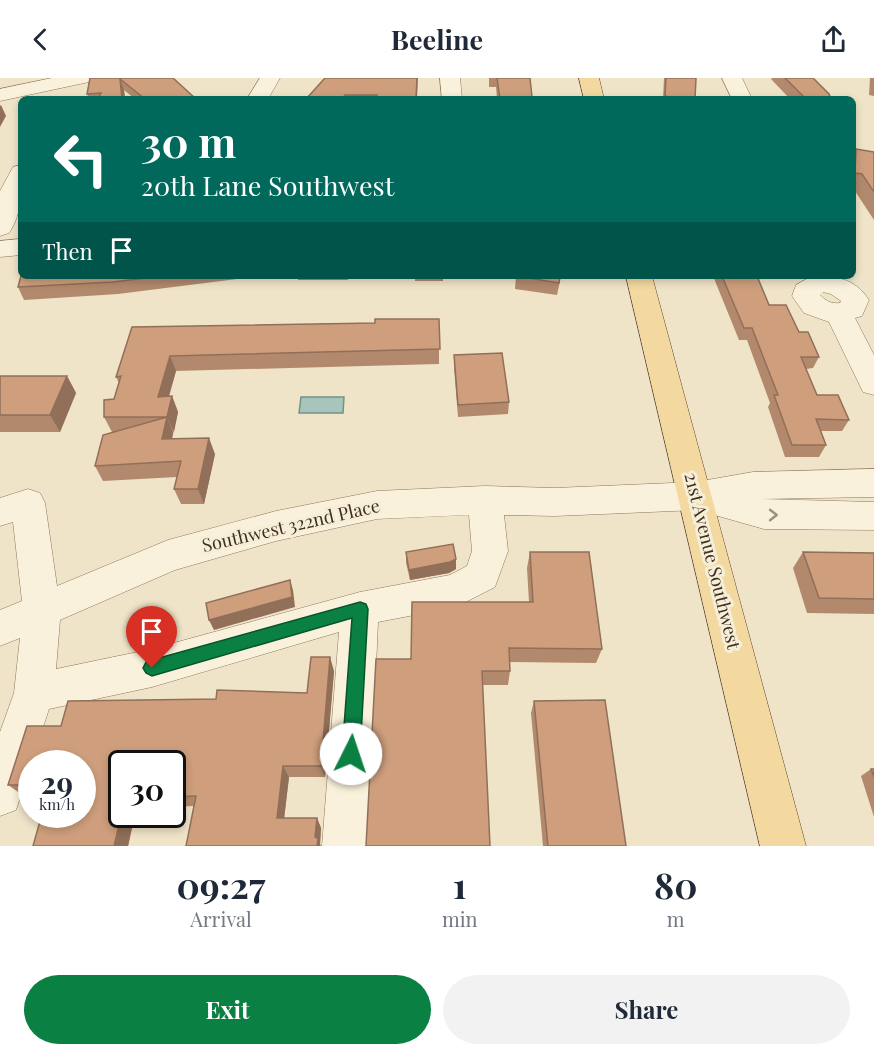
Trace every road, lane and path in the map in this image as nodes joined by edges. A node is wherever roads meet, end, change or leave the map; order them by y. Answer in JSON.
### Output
{"nodes":[{"id":1,"x":82,"y":78,"type":"edge"},
{"id":2,"x":270,"y":78,"type":"edge"},
{"id":3,"x":450,"y":78,"type":"edge"},
{"id":4,"x":589,"y":78,"type":"edge"},
{"id":5,"x":732,"y":78,"type":"edge"},
{"id":6,"x":43,"y":88,"type":"edge"},
{"id":7,"x":0,"y":95,"type":"edge"},
{"id":8,"x":259,"y":96,"type":"edge"},
{"id":9,"x":452,"y":96,"type":"edge"},
{"id":10,"x":593,"y":96,"type":"edge"},
{"id":11,"x":741,"y":96,"type":"edge"},
{"id":12,"x":18,"y":180,"type":"edge"},
{"id":13,"x":0,"y":228,"type":"edge"},
{"id":14,"x":18,"y":247,"type":"edge"},
{"id":15,"x":0,"y":249,"type":"edge"},
{"id":16,"x":640,"y":279,"type":"edge"},
{"id":17,"x":839,"y":314,"type":"dead end"},
{"id":18,"x":874,"y":384,"type":"edge"},
{"id":19,"x":874,"y":483,"type":"edge"},
{"id":20,"x":696,"y":496,"type":"junction"},
{"id":21,"x":485,"y":500,"type":"junction"},
{"id":22,"x":0,"y":512,"type":"edge"},
{"id":23,"x":874,"y":516,"type":"edge"},
{"id":24,"x":360,"y":609,"type":"junction"},
{"id":25,"x":42,"y":610,"type":"junction"},
{"id":26,"x":0,"y":628,"type":"edge"},
{"id":27,"x":34,"y":693,"type":"junction"},
{"id":28,"x":0,"y":794,"type":"edge"},
{"id":29,"x":345,"y":846,"type":"edge"},
{"id":30,"x":783,"y":846,"type":"edge"}],
"edges":[{"from":1,"to":6,"type":"street"},
{"from":2,"to":8,"type":"street"},
{"from":3,"to":9,"type":"street"},
{"from":4,"to":10,"type":"main road"},
{"from":5,"to":11,"type":"street"},
{"from":6,"to":7,"type":"street"},
{"from":12,"to":13,"type":"street"},
{"from":14,"to":15,"type":"street"},
{"from":16,"to":20,"type":"main road","name":"21st Avenue Southwest"},
{"from":17,"to":18,"type":"street"},
{"from":19,"to":20,"type":"street","name":"Southwest 322nd Place"},
{"from":20,"to":21,"type":"street","name":"Southwest 322nd Place"},
{"from":20,"to":23,"type":"street","name":"Southwest 322nd Place","one_way":true},
{"from":20,"to":30,"type":"main road","name":"21st Avenue Southwest"},
{"from":21,"to":24,"type":"street"},
{"from":21,"to":25,"type":"street","name":"Southwest 322nd Place"},
{"from":22,"to":25,"type":"street"},
{"from":24,"to":27,"type":"street"},
{"from":24,"to":29,"type":"street"},
{"from":25,"to":26,"type":"street","name":"Southwest 322nd Place"},
{"from":25,"to":27,"type":"street"},
{"from":27,"to":28,"type":"street"}]}
